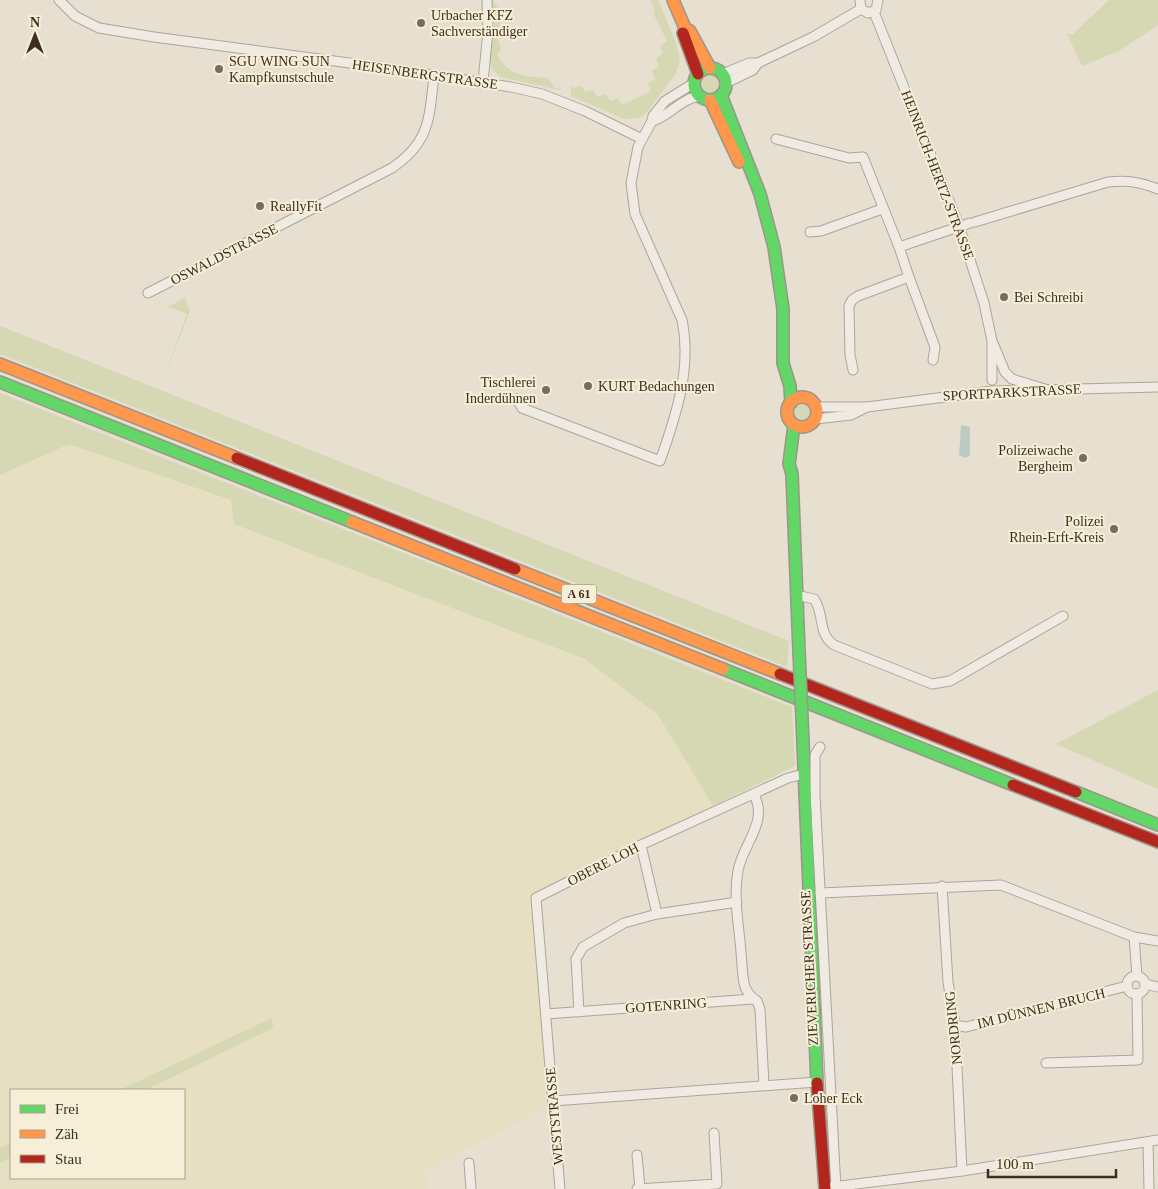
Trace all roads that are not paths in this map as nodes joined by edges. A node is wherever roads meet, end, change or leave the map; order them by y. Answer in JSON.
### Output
{"nodes":[{"id":1,"x":59,"y":0,"type":"edge"},
{"id":2,"x":487,"y":0,"type":"edge"},
{"id":3,"x":673,"y":0,"type":"edge"},
{"id":4,"x":878,"y":0,"type":"edge"},
{"id":5,"x":860,"y":4,"type":"edge"},
{"id":6,"x":874,"y":12,"type":"junction"},
{"id":7,"x":685,"y":28,"type":"junction"},
{"id":8,"x":710,"y":68,"type":"junction"},
{"id":9,"x":434,"y":76,"type":"junction"},
{"id":10,"x":696,"y":78,"type":"junction"},
{"id":11,"x":724,"y":79,"type":"junction"},
{"id":12,"x":483,"y":82,"type":"junction"},
{"id":13,"x":710,"y":97,"type":"junction"},
{"id":14,"x":652,"y":122,"type":"junction"},
{"id":15,"x":642,"y":139,"type":"junction"},
{"id":16,"x":776,"y":139,"type":"dead end"},
{"id":17,"x":1158,"y":189,"type":"edge"},
{"id":18,"x":882,"y":209,"type":"junction"},
{"id":19,"x":959,"y":226,"type":"junction"},
{"id":20,"x":810,"y":232,"type":"dead end"},
{"id":21,"x":899,"y":247,"type":"junction"},
{"id":22,"x":909,"y":278,"type":"junction"},
{"id":23,"x":148,"y":293,"type":"dead end"},
{"id":24,"x":992,"y":341,"type":"junction"},
{"id":25,"x":785,"y":342,"type":"junction"},
{"id":26,"x":933,"y":360,"type":"dead end"},
{"id":27,"x":0,"y":364,"type":"edge"},
{"id":28,"x":853,"y":370,"type":"dead end"},
{"id":29,"x":992,"y":380,"type":"dead end"},
{"id":30,"x":0,"y":382,"type":"edge"},
{"id":31,"x":1158,"y":387,"type":"edge"},
{"id":32,"x":1045,"y":389,"type":"junction"},
{"id":33,"x":807,"y":398,"type":"junction"},
{"id":34,"x":517,"y":399,"type":"dead end"},
{"id":35,"x":790,"y":403,"type":"junction"},
{"id":36,"x":816,"y":407,"type":"junction"},
{"id":37,"x":867,"y":407,"type":"junction"},
{"id":38,"x":812,"y":423,"type":"junction"},
{"id":39,"x":794,"y":425,"type":"junction"},
{"id":40,"x":792,"y":474,"type":"junction"},
{"id":41,"x":796,"y":595,"type":"junction"},
{"id":42,"x":1063,"y":616,"type":"dead end"},
{"id":43,"x":820,"y":747,"type":"dead end"},
{"id":44,"x":804,"y":774,"type":"junction"},
{"id":45,"x":754,"y":794,"type":"junction"},
{"id":46,"x":1158,"y":825,"type":"edge"},
{"id":47,"x":1158,"y":842,"type":"edge"},
{"id":48,"x":641,"y":845,"type":"junction"},
{"id":49,"x":942,"y":886,"type":"junction"},
{"id":50,"x":820,"y":893,"type":"junction"},
{"id":51,"x":737,"y":902,"type":"junction"},
{"id":52,"x":657,"y":914,"type":"junction"},
{"id":53,"x":1134,"y":937,"type":"junction"},
{"id":54,"x":1158,"y":941,"type":"edge"},
{"id":55,"x":1137,"y":976,"type":"junction"},
{"id":56,"x":1145,"y":984,"type":"junction"},
{"id":57,"x":1127,"y":986,"type":"junction"},
{"id":58,"x":1158,"y":987,"type":"edge"},
{"id":59,"x":1136,"y":994,"type":"junction"},
{"id":60,"x":753,"y":999,"type":"junction"},
{"id":61,"x":579,"y":1012,"type":"junction"},
{"id":62,"x":546,"y":1014,"type":"junction"},
{"id":63,"x":955,"y":1026,"type":"junction"},
{"id":64,"x":548,"y":1043,"type":"joint"},
{"id":65,"x":1046,"y":1063,"type":"dead end"},
{"id":66,"x":816,"y":1082,"type":"junction"},
{"id":67,"x":764,"y":1085,"type":"junction"},
{"id":68,"x":552,"y":1101,"type":"junction"},
{"id":69,"x":714,"y":1133,"type":"dead end"},
{"id":70,"x":1158,"y":1140,"type":"edge"},
{"id":71,"x":1148,"y":1142,"type":"junction"},
{"id":72,"x":637,"y":1155,"type":"dead end"},
{"id":73,"x":469,"y":1163,"type":"dead end"},
{"id":74,"x":962,"y":1171,"type":"junction"},
{"id":75,"x":830,"y":1188,"type":"edge"},
{"id":76,"x":471,"y":1189,"type":"edge"},
{"id":77,"x":560,"y":1189,"type":"edge"},
{"id":78,"x":638,"y":1189,"type":"edge"},
{"id":79,"x":1149,"y":1189,"type":"edge"}],
"edges":[{"from":1,"to":9,"type":"street","name":"HEISENBERGSTRASSE"},
{"from":2,"to":12,"type":"street"},
{"from":3,"to":7,"type":"main road"},
{"from":4,"to":6,"type":"street"},
{"from":5,"to":6,"type":"street"},
{"from":5,"to":11,"type":"street"},
{"from":6,"to":19,"type":"street","name":"HEINRICH-HERTZ-STRASSE"},
{"from":7,"to":8,"type":"main road"},
{"from":7,"to":10,"type":"main road"},
{"from":8,"to":10,"type":"main road"},
{"from":8,"to":11,"type":"main road"},
{"from":9,"to":12,"type":"street","name":"HEISENBERGSTRASSE"},
{"from":9,"to":23,"type":"street","name":"OSWALDSTRASSE"},
{"from":10,"to":13,"type":"main road"},
{"from":10,"to":14,"type":"street"},
{"from":11,"to":13,"type":"main road"},
{"from":12,"to":15,"type":"street","name":"HEISENBERGSTRASSE"},
{"from":13,"to":14,"type":"street"},
{"from":13,"to":25,"type":"main road"},
{"from":14,"to":15,"type":"street"},
{"from":15,"to":34,"type":"street"},
{"from":16,"to":18,"type":"street"},
{"from":17,"to":19,"type":"street"},
{"from":18,"to":20,"type":"street"},
{"from":18,"to":21,"type":"street"},
{"from":19,"to":21,"type":"street"},
{"from":19,"to":24,"type":"street","name":"HEINRICH-HERTZ-STRASSE"},
{"from":21,"to":22,"type":"street"},
{"from":22,"to":26,"type":"street"},
{"from":22,"to":28,"type":"street"},
{"from":24,"to":29,"type":"street","name":"HEINRICH-HERTZ-STRASSE"},
{"from":24,"to":32,"type":"street","name":"HEINRICH-HERTZ-STRASSE"},
{"from":25,"to":33,"type":"main road"},
{"from":25,"to":35,"type":"main road"},
{"from":27,"to":46,"type":"main road","number":"A 61"},
{"from":30,"to":47,"type":"main road","number":"A 61"},
{"from":31,"to":32,"type":"street","name":"SPORTPARKSTRASSE"},
{"from":32,"to":37,"type":"street","name":"SPORTPARKSTRASSE"},
{"from":33,"to":35,"type":"main road"},
{"from":33,"to":36,"type":"main road"},
{"from":35,"to":39,"type":"main road"},
{"from":36,"to":37,"type":"street","name":"SPORTPARKSTRASSE"},
{"from":36,"to":38,"type":"main road"},
{"from":37,"to":38,"type":"street","name":"SPORTPARKSTRASSE"},
{"from":38,"to":39,"type":"main road"},
{"from":38,"to":40,"type":"main road"},
{"from":39,"to":40,"type":"main road","name":"ZIEVERICHER STRASSE"},
{"from":40,"to":41,"type":"main road","name":"ZIEVERICHER STRASSE"},
{"from":41,"to":42,"type":"street"},
{"from":41,"to":44,"type":"main road","name":"ZIEVERICHER STRASSE","bridge":true},
{"from":43,"to":50,"type":"street","name":"ZIEVERICHER STRASSE"},
{"from":44,"to":45,"type":"street","name":"OBERE LOH"},
{"from":44,"to":66,"type":"main road","name":"ZIEVERICHER STRASSE"},
{"from":45,"to":48,"type":"street","name":"OBERE LOH"},
{"from":45,"to":51,"type":"street"},
{"from":48,"to":52,"type":"street"},
{"from":48,"to":62,"type":"street","name":"OBERE LOH"},
{"from":49,"to":50,"type":"street"},
{"from":49,"to":53,"type":"street"},
{"from":49,"to":63,"type":"street","name":"NORDRING"},
{"from":50,"to":75,"type":"street","name":"ZIEVERICHER STRASSE"},
{"from":51,"to":52,"type":"street"},
{"from":51,"to":60,"type":"street"},
{"from":52,"to":61,"type":"street"},
{"from":53,"to":54,"type":"street"},
{"from":53,"to":55,"type":"street"},
{"from":55,"to":56,"type":"street"},
{"from":55,"to":57,"type":"street"},
{"from":56,"to":58,"type":"street"},
{"from":56,"to":59,"type":"street"},
{"from":57,"to":59,"type":"street"},
{"from":57,"to":63,"type":"street","name":"IM DÜNNEN BRUCH"},
{"from":59,"to":65,"type":"street"},
{"from":60,"to":61,"type":"street","name":"GOTENRING"},
{"from":60,"to":67,"type":"street"},
{"from":61,"to":62,"type":"street","name":"GOTENRING"},
{"from":62,"to":64,"type":"street","name":"OBERE LOH"},
{"from":63,"to":74,"type":"street","name":"NORDRING"},
{"from":64,"to":68,"type":"street","name":"WESTSTRASSE"},
{"from":66,"to":67,"type":"street"},
{"from":66,"to":75,"type":"main road","name":"ZIEVERICHER STRASSE"},
{"from":67,"to":68,"type":"street"},
{"from":68,"to":77,"type":"street","name":"WESTSTRASSE"},
{"from":69,"to":78,"type":"street"},
{"from":70,"to":71,"type":"street"},
{"from":71,"to":74,"type":"street"},
{"from":71,"to":79,"type":"street"},
{"from":72,"to":78,"type":"street"},
{"from":73,"to":76,"type":"street"},
{"from":74,"to":75,"type":"street"}]}
